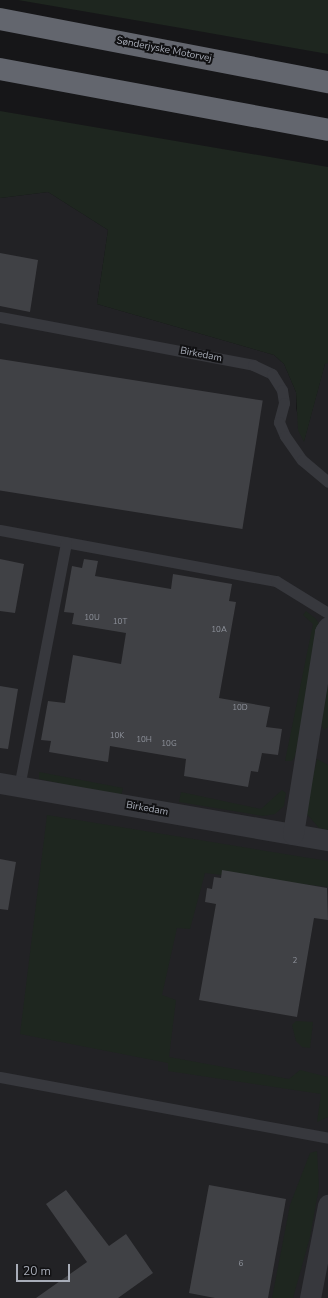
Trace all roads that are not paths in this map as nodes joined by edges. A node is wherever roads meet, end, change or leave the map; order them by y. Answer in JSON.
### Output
{"nodes":[{"id":1,"x":0,"y":19,"type":"edge"},
{"id":2,"x":0,"y":69,"type":"edge"},
{"id":3,"x":328,"y":82,"type":"edge"},
{"id":4,"x":328,"y":130,"type":"edge"},
{"id":5,"x":0,"y":317,"type":"edge"},
{"id":6,"x":328,"y":482,"type":"edge"},
{"id":7,"x":0,"y":530,"type":"edge"},
{"id":8,"x":66,"y":542,"type":"junction"},
{"id":9,"x":328,"y":613,"type":"edge"},
{"id":10,"x":328,"y":628,"type":"edge"},
{"id":11,"x":9,"y":785,"type":"edge"},
{"id":12,"x":293,"y":834,"type":"junction"},
{"id":13,"x":328,"y":840,"type":"edge"},
{"id":14,"x":0,"y":1077,"type":"edge"},
{"id":15,"x":328,"y":1138,"type":"edge"},
{"id":16,"x":328,"y":1205,"type":"edge"},
{"id":17,"x":310,"y":1298,"type":"edge"}],
"edges":[{"from":1,"to":3,"type":"highway","name":"Sønderjyske Motorvej"},
{"from":2,"to":4,"type":"highway"},
{"from":5,"to":6,"type":"lane","name":"Birkedam"},
{"from":7,"to":8,"type":"lane"},
{"from":8,"to":9,"type":"lane"},
{"from":8,"to":11,"type":"lane"},
{"from":10,"to":12,"type":"street"},
{"from":11,"to":12,"type":"street","name":"Birkedam"},
{"from":12,"to":13,"type":"street","name":"Birkedam"},
{"from":14,"to":15,"type":"lane"},
{"from":16,"to":17,"type":"street"}]}
